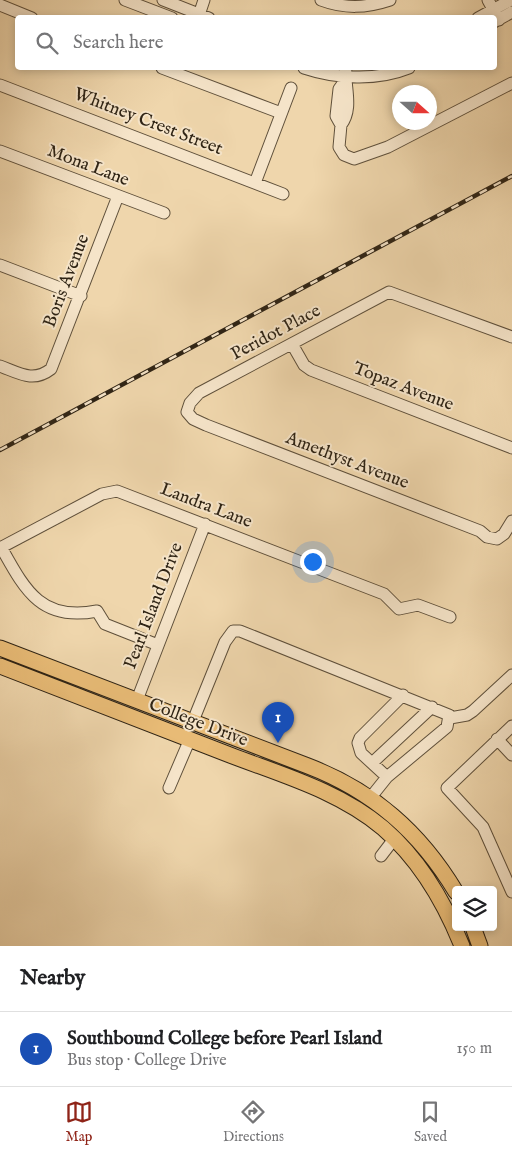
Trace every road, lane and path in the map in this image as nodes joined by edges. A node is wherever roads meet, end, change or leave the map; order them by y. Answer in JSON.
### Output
{"nodes":[{"id":1,"x":125,"y":0,"type":"edge"},
{"id":2,"x":163,"y":0,"type":"edge"},
{"id":3,"x":204,"y":0,"type":"edge"},
{"id":4,"x":321,"y":0,"type":"edge"},
{"id":5,"x":390,"y":0,"type":"edge"},
{"id":6,"x":510,"y":0,"type":"edge"},
{"id":7,"x":0,"y":5,"type":"edge"},
{"id":8,"x":512,"y":12,"type":"edge"},
{"id":9,"x":494,"y":13,"type":"edge"},
{"id":10,"x":25,"y":15,"type":"edge"},
{"id":11,"x":164,"y":15,"type":"edge"},
{"id":12,"x":200,"y":15,"type":"edge"},
{"id":13,"x":202,"y":15,"type":"edge"},
{"id":14,"x":316,"y":70,"type":"edge"},
{"id":15,"x":400,"y":70,"type":"edge"},
{"id":16,"x":180,"y":71,"type":"edge"},
{"id":17,"x":345,"y":75,"type":"edge"},
{"id":18,"x":512,"y":83,"type":"edge"},
{"id":19,"x":0,"y":85,"type":"edge"},
{"id":20,"x":291,"y":88,"type":"dead end"},
{"id":21,"x":281,"y":113,"type":"junction"},
{"id":22,"x":0,"y":151,"type":"edge"},
{"id":23,"x":255,"y":183,"type":"junction"},
{"id":24,"x":283,"y":194,"type":"dead end"},
{"id":25,"x":118,"y":196,"type":"junction"},
{"id":26,"x":164,"y":213,"type":"dead end"},
{"id":27,"x":0,"y":265,"type":"edge"},
{"id":28,"x":81,"y":296,"type":"junction"},
{"id":29,"x":512,"y":337,"type":"edge"},
{"id":30,"x":292,"y":344,"type":"junction"},
{"id":31,"x":0,"y":366,"type":"edge"},
{"id":32,"x":187,"y":412,"type":"joint"},
{"id":33,"x":512,"y":448,"type":"edge"},
{"id":34,"x":512,"y":521,"type":"edge"},
{"id":35,"x":205,"y":524,"type":"junction"},
{"id":36,"x":1,"y":548,"type":"edge"},
{"id":37,"x":450,"y":617,"type":"dead end"},
{"id":38,"x":158,"y":645,"type":"junction"},
{"id":39,"x":0,"y":648,"type":"edge"},
{"id":40,"x":0,"y":666,"type":"edge"},
{"id":41,"x":512,"y":675,"type":"edge"},
{"id":42,"x":403,"y":695,"type":"junction"},
{"id":43,"x":137,"y":700,"type":"junction"},
{"id":44,"x":432,"y":707,"type":"junction"},
{"id":45,"x":450,"y":718,"type":"junction"},
{"id":46,"x":193,"y":721,"type":"junction"},
{"id":47,"x":512,"y":726,"type":"edge"},
{"id":48,"x":190,"y":739,"type":"junction"},
{"id":49,"x":498,"y":739,"type":"junction"},
{"id":50,"x":512,"y":756,"type":"edge"},
{"id":51,"x":372,"y":763,"type":"junction"},
{"id":52,"x":388,"y":777,"type":"junction"},
{"id":53,"x":169,"y":788,"type":"dead end"},
{"id":54,"x":318,"y":789,"type":"junction"},
{"id":55,"x":370,"y":797,"type":"junction"},
{"id":56,"x":405,"y":827,"type":"junction"},
{"id":57,"x":394,"y":839,"type":"junction"},
{"id":58,"x":381,"y":856,"type":"dead end"},
{"id":59,"x":452,"y":886,"type":"edge"},
{"id":60,"x":512,"y":892,"type":"edge"},
{"id":61,"x":474,"y":931,"type":"edge"},
{"id":62,"x":462,"y":946,"type":"edge"},
{"id":63,"x":480,"y":946,"type":"edge"}],
"edges":[{"from":1,"to":11,"type":"street"},
{"from":2,"to":12,"type":"street"},
{"from":3,"to":13,"type":"street"},
{"from":4,"to":5,"type":"street"},
{"from":6,"to":9,"type":"street"},
{"from":7,"to":10,"type":"street"},
{"from":8,"to":9,"type":"street"},
{"from":14,"to":17,"type":"street"},
{"from":15,"to":17,"type":"street"},
{"from":16,"to":21,"type":"street"},
{"from":17,"to":18,"type":"street"},
{"from":19,"to":23,"type":"street","name":"Whitney Crest Street"},
{"from":20,"to":21,"type":"street"},
{"from":21,"to":23,"type":"street"},
{"from":22,"to":25,"type":"street","name":"Mona Lane"},
{"from":23,"to":24,"type":"street","name":"Whitney Crest Street"},
{"from":25,"to":26,"type":"street","name":"Mona Lane"},
{"from":25,"to":28,"type":"street","name":"Boris Avenue"},
{"from":27,"to":28,"type":"street"},
{"from":28,"to":31,"type":"street","name":"Boris Avenue"},
{"from":29,"to":30,"type":"street","name":"Peridot Place"},
{"from":30,"to":32,"type":"street","name":"Peridot Place"},
{"from":30,"to":33,"type":"street","name":"Topaz Avenue"},
{"from":32,"to":34,"type":"street","name":"Amethyst Avenue"},
{"from":35,"to":36,"type":"street","name":"Landra Lane"},
{"from":35,"to":37,"type":"street","name":"Landra Lane"},
{"from":35,"to":38,"type":"street","name":"Pearl Island Drive"},
{"from":36,"to":38,"type":"street"},
{"from":38,"to":43,"type":"street","name":"Pearl Island Drive"},
{"from":39,"to":43,"type":"main road","name":"College Drive"},
{"from":40,"to":48,"type":"main road","name":"College Drive"},
{"from":41,"to":45,"type":"street"},
{"from":42,"to":44,"type":"street"},
{"from":42,"to":46,"type":"street"},
{"from":42,"to":51,"type":"street"},
{"from":43,"to":46,"type":"main road","name":"College Drive"},
{"from":44,"to":45,"type":"street"},
{"from":44,"to":51,"type":"street"},
{"from":45,"to":52,"type":"street"},
{"from":46,"to":48,"type":"main road"},
{"from":46,"to":55,"type":"main road","name":"College Drive"},
{"from":47,"to":49,"type":"street"},
{"from":48,"to":53,"type":"street"},
{"from":48,"to":54,"type":"main road","name":"College Drive"},
{"from":49,"to":50,"type":"street"},
{"from":49,"to":60,"type":"street"},
{"from":51,"to":52,"type":"street"},
{"from":52,"to":55,"type":"street"},
{"from":54,"to":55,"type":"main road"},
{"from":54,"to":57,"type":"main road","name":"College Drive"},
{"from":55,"to":56,"type":"main road","name":"College Drive"},
{"from":56,"to":57,"type":"main road"},
{"from":56,"to":59,"type":"main road","name":"College Drive"},
{"from":57,"to":58,"type":"street"},
{"from":57,"to":62,"type":"main road","name":"College Drive"},
{"from":61,"to":63,"type":"main road"}]}
